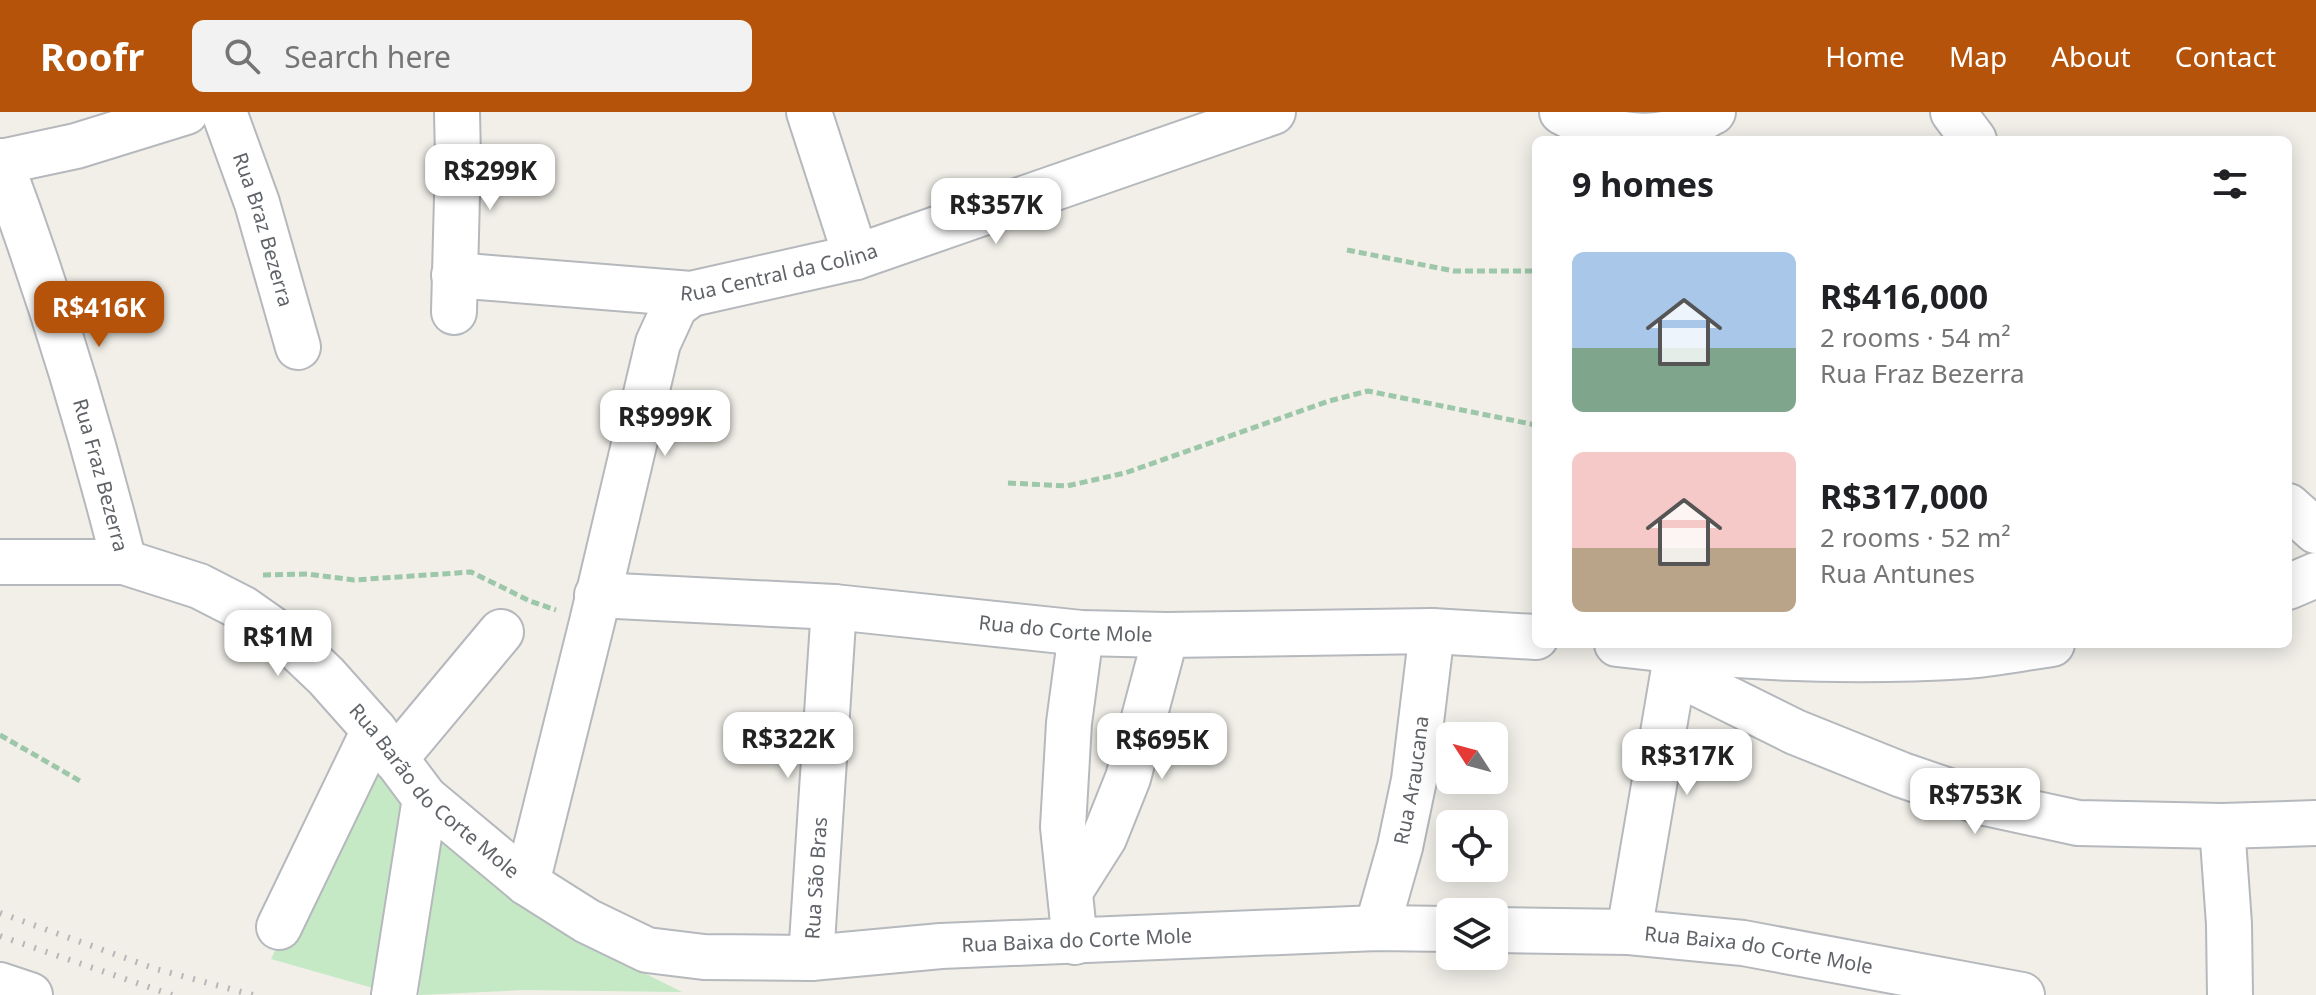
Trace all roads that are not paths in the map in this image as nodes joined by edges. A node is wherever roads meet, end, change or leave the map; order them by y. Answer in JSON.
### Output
{"nodes":[{"id":1,"x":186,"y":112,"type":"edge"},
{"id":2,"x":224,"y":112,"type":"edge"},
{"id":3,"x":457,"y":112,"type":"edge"},
{"id":4,"x":809,"y":112,"type":"edge"},
{"id":5,"x":1273,"y":112,"type":"edge"},
{"id":6,"x":1562,"y":112,"type":"edge"},
{"id":7,"x":1713,"y":112,"type":"edge"},
{"id":8,"x":1953,"y":112,"type":"edge"},
{"id":9,"x":1971,"y":136,"type":"edge"},
{"id":10,"x":0,"y":162,"type":"edge"},
{"id":11,"x":856,"y":257,"type":"junction"},
{"id":12,"x":691,"y":294,"type":"junction"},
{"id":13,"x":298,"y":347,"type":"dead end"},
{"id":14,"x":2292,"y":510,"type":"edge"},
{"id":15,"x":2316,"y":531,"type":"edge"},
{"id":16,"x":0,"y":562,"type":"edge"},
{"id":17,"x":124,"y":562,"type":"junction"},
{"id":18,"x":2316,"y":575,"type":"edge"},
{"id":19,"x":2292,"y":585,"type":"edge"},
{"id":20,"x":834,"y":607,"type":"junction"},
{"id":21,"x":595,"y":609,"type":"junction"},
{"id":22,"x":1432,"y":631,"type":"junction"},
{"id":23,"x":501,"y":632,"type":"dead end"},
{"id":24,"x":1081,"y":633,"type":"junction"},
{"id":25,"x":1166,"y":635,"type":"junction"},
{"id":26,"x":1532,"y":637,"type":"edge"},
{"id":27,"x":1630,"y":648,"type":"edge"},
{"id":28,"x":2024,"y":648,"type":"edge"},
{"id":29,"x":1676,"y":662,"type":"junction"},
{"id":30,"x":384,"y":745,"type":"junction"},
{"id":31,"x":425,"y":798,"type":"junction"},
{"id":32,"x":2316,"y":823,"type":"edge"},
{"id":33,"x":2222,"y":826,"type":"junction"},
{"id":34,"x":527,"y":883,"type":"junction"},
{"id":35,"x":1071,"y":890,"type":"junction"},
{"id":36,"x":279,"y":927,"type":"dead end"},
{"id":37,"x":1377,"y":928,"type":"junction"},
{"id":38,"x":1436,"y":929,"type":"edge"},
{"id":39,"x":1508,"y":930,"type":"edge"},
{"id":40,"x":1629,"y":932,"type":"junction"},
{"id":41,"x":1075,"y":942,"type":"junction"},
{"id":42,"x":704,"y":957,"type":"joint"},
{"id":43,"x":811,"y":958,"type":"junction"},
{"id":44,"x":0,"y":985,"type":"edge"},
{"id":45,"x":30,"y":995,"type":"edge"},
{"id":46,"x":394,"y":995,"type":"edge"},
{"id":47,"x":2022,"y":995,"type":"edge"},
{"id":48,"x":2230,"y":995,"type":"edge"}],
"edges":[{"from":1,"to":10,"type":"street"},
{"from":2,"to":13,"type":"street","name":"Rua Braz Bezerra"},
{"from":3,"to":12,"type":"street","name":"Rua Central da Colina"},
{"from":4,"to":11,"type":"street"},
{"from":5,"to":11,"type":"street","name":"Rua Central da Colina"},
{"from":6,"to":7,"type":"street"},
{"from":8,"to":9,"type":"street"},
{"from":10,"to":17,"type":"street","name":"Rua Fraz Bezerra"},
{"from":11,"to":12,"type":"street","name":"Rua Central da Colina"},
{"from":12,"to":21,"type":"street"},
{"from":14,"to":15,"type":"street"},
{"from":16,"to":17,"type":"street","name":"Rua Barão do Corte Mole"},
{"from":17,"to":30,"type":"street","name":"Rua Barão do Corte Mole"},
{"from":18,"to":19,"type":"street"},
{"from":20,"to":21,"type":"street","name":"Rua do Corte Mole"},
{"from":20,"to":24,"type":"street","name":"Rua do Corte Mole"},
{"from":20,"to":43,"type":"street","name":"Rua São Bras"},
{"from":21,"to":34,"type":"street"},
{"from":22,"to":25,"type":"street","name":"Rua do Corte Mole"},
{"from":22,"to":26,"type":"street","name":"Rua do Corte Mole"},
{"from":22,"to":37,"type":"street","name":"Rua Araucana"},
{"from":23,"to":30,"type":"street"},
{"from":24,"to":25,"type":"street","name":"Rua do Corte Mole"},
{"from":24,"to":35,"type":"street"},
{"from":25,"to":35,"type":"street"},
{"from":27,"to":29,"type":"street"},
{"from":28,"to":29,"type":"street"},
{"from":29,"to":33,"type":"street"},
{"from":29,"to":40,"type":"street"},
{"from":30,"to":31,"type":"street","name":"Rua Barão do Corte Mole"},
{"from":30,"to":36,"type":"street"},
{"from":31,"to":34,"type":"street","name":"Rua Barão do Corte Mole"},
{"from":31,"to":46,"type":"street"},
{"from":32,"to":33,"type":"street"},
{"from":33,"to":48,"type":"street"},
{"from":34,"to":42,"type":"street","name":"Rua Barão do Corte Mole"},
{"from":35,"to":41,"type":"street"},
{"from":37,"to":38,"type":"street","name":"Rua Baixa do Corte Mole"},
{"from":37,"to":41,"type":"street","name":"Rua Baixa do Corte Mole"},
{"from":39,"to":40,"type":"street","name":"Rua Baixa do Corte Mole"},
{"from":40,"to":47,"type":"street","name":"Rua Baixa do Corte Mole"},
{"from":41,"to":43,"type":"street","name":"Rua Baixa do Corte Mole"},
{"from":42,"to":43,"type":"street","name":"Rua Baixa do Corte Mole"},
{"from":44,"to":45,"type":"street"}]}
